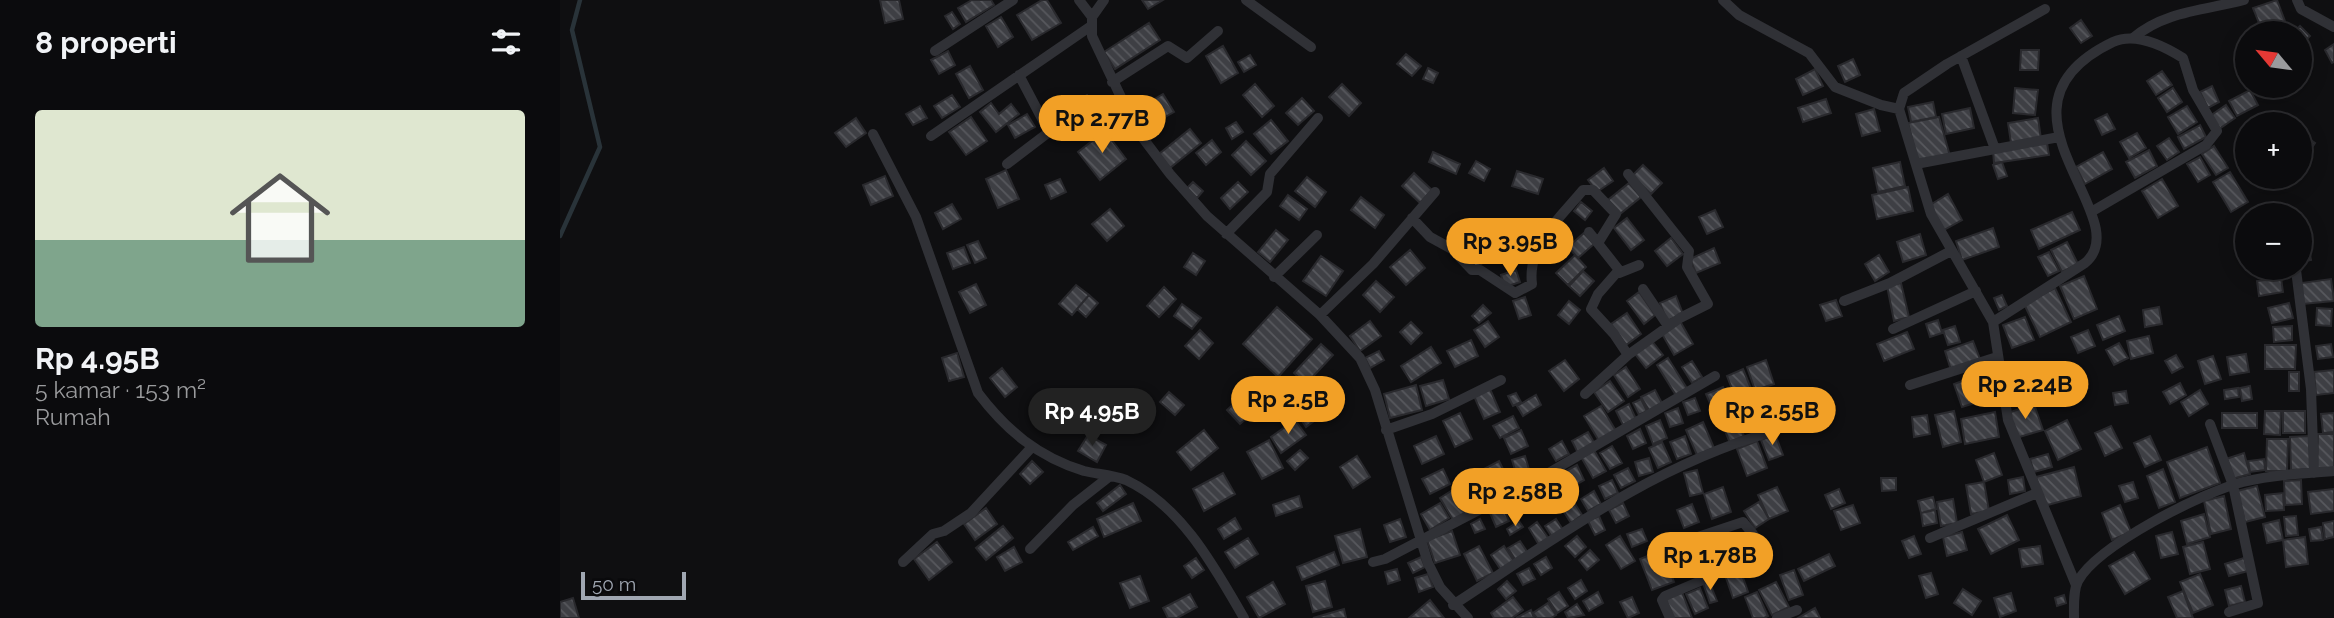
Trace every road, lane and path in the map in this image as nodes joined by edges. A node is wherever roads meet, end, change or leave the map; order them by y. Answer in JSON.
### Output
{"nodes":[{"id":1,"x":1013,"y":0,"type":"edge"},
{"id":2,"x":1079,"y":0,"type":"edge"},
{"id":3,"x":1104,"y":0,"type":"edge"},
{"id":4,"x":1246,"y":0,"type":"edge"},
{"id":5,"x":1723,"y":0,"type":"edge"},
{"id":6,"x":2244,"y":0,"type":"edge"},
{"id":7,"x":2297,"y":0,"type":"edge"},
{"id":8,"x":2045,"y":9,"type":"dead end"},
{"id":9,"x":1091,"y":21,"type":"junction"},
{"id":10,"x":2334,"y":27,"type":"edge"},
{"id":11,"x":1218,"y":31,"type":"dead end"},
{"id":12,"x":2133,"y":38,"type":"junction"},
{"id":13,"x":1311,"y":47,"type":"dead end"},
{"id":14,"x":935,"y":51,"type":"dead end"},
{"id":15,"x":1961,"y":56,"type":"junction"},
{"id":16,"x":1019,"y":75,"type":"junction"},
{"id":17,"x":1112,"y":82,"type":"junction"},
{"id":18,"x":1899,"y":109,"type":"junction"},
{"id":19,"x":1318,"y":118,"type":"dead end"},
{"id":20,"x":873,"y":134,"type":"dead end"},
{"id":21,"x":931,"y":136,"type":"dead end"},
{"id":22,"x":2059,"y":137,"type":"junction"},
{"id":23,"x":1995,"y":149,"type":"junction"},
{"id":24,"x":1007,"y":164,"type":"dead end"},
{"id":25,"x":1916,"y":164,"type":"junction"},
{"id":26,"x":1628,"y":174,"type":"dead end"},
{"id":27,"x":1434,"y":192,"type":"dead end"},
{"id":28,"x":2091,"y":212,"type":"junction"},
{"id":29,"x":1412,"y":218,"type":"junction"},
{"id":30,"x":1589,"y":232,"type":"dead end"},
{"id":31,"x":1226,"y":234,"type":"junction"},
{"id":32,"x":1317,"y":235,"type":"dead end"},
{"id":33,"x":1598,"y":243,"type":"junction"},
{"id":34,"x":1951,"y":251,"type":"junction"},
{"id":35,"x":1639,"y":265,"type":"dead end"},
{"id":36,"x":1619,"y":273,"type":"junction"},
{"id":37,"x":1274,"y":277,"type":"junction"},
{"id":38,"x":2297,"y":280,"type":"edge"},
{"id":39,"x":1643,"y":289,"type":"dead end"},
{"id":40,"x":1976,"y":291,"type":"junction"},
{"id":41,"x":1844,"y":301,"type":"dead end"},
{"id":42,"x":1320,"y":315,"type":"junction"},
{"id":43,"x":1993,"y":322,"type":"junction"},
{"id":44,"x":1668,"y":326,"type":"junction"},
{"id":45,"x":1893,"y":329,"type":"dead end"},
{"id":46,"x":1628,"y":355,"type":"junction"},
{"id":47,"x":1997,"y":357,"type":"junction"},
{"id":48,"x":1716,"y":376,"type":"dead end"},
{"id":49,"x":1501,"y":380,"type":"dead end"},
{"id":50,"x":1910,"y":385,"type":"dead end"},
{"id":51,"x":1585,"y":394,"type":"dead end"},
{"id":52,"x":2210,"y":424,"type":"dead end"},
{"id":53,"x":1387,"y":430,"type":"junction"},
{"id":54,"x":1771,"y":432,"type":"dead end"},
{"id":55,"x":1031,"y":448,"type":"junction"},
{"id":56,"x":2334,"y":471,"type":"edge"},
{"id":57,"x":2314,"y":473,"type":"junction"},
{"id":58,"x":1110,"y":476,"type":"junction"},
{"id":59,"x":2233,"y":485,"type":"junction"},
{"id":60,"x":2037,"y":494,"type":"junction"},
{"id":61,"x":1930,"y":538,"type":"dead end"},
{"id":62,"x":1692,"y":539,"type":"dead end"},
{"id":63,"x":1419,"y":541,"type":"junction"},
{"id":64,"x":1030,"y":548,"type":"dead end"},
{"id":65,"x":903,"y":562,"type":"dead end"},
{"id":66,"x":1373,"y":562,"type":"dead end"},
{"id":67,"x":2076,"y":584,"type":"junction"},
{"id":68,"x":1453,"y":605,"type":"junction"},
{"id":69,"x":1797,"y":610,"type":"dead end"},
{"id":70,"x":2229,"y":612,"type":"dead end"},
{"id":71,"x":1244,"y":618,"type":"edge"},
{"id":72,"x":1468,"y":618,"type":"edge"},
{"id":73,"x":1670,"y":618,"type":"edge"},
{"id":74,"x":1777,"y":618,"type":"edge"},
{"id":75,"x":2074,"y":618,"type":"edge"}],
"edges":[{"from":1,"to":14,"type":"street"},
{"from":2,"to":9,"type":"street"},
{"from":3,"to":9,"type":"street"},
{"from":4,"to":13,"type":"street"},
{"from":5,"to":18,"type":"street"},
{"from":6,"to":12,"type":"street"},
{"from":7,"to":10,"type":"street"},
{"from":8,"to":15,"type":"street"},
{"from":9,"to":16,"type":"street"},
{"from":9,"to":17,"type":"street"},
{"from":11,"to":17,"type":"street"},
{"from":12,"to":22,"type":"street"},
{"from":12,"to":28,"type":"street"},
{"from":15,"to":18,"type":"street"},
{"from":15,"to":23,"type":"street"},
{"from":16,"to":21,"type":"street"},
{"from":16,"to":24,"type":"street"},
{"from":17,"to":31,"type":"street"},
{"from":18,"to":25,"type":"street"},
{"from":19,"to":31,"type":"street"},
{"from":20,"to":55,"type":"street"},
{"from":22,"to":23,"type":"street"},
{"from":22,"to":28,"type":"street"},
{"from":23,"to":25,"type":"street"},
{"from":25,"to":34,"type":"street"},
{"from":26,"to":44,"type":"street"},
{"from":27,"to":29,"type":"street"},
{"from":28,"to":43,"type":"street"},
{"from":29,"to":33,"type":"street"},
{"from":29,"to":42,"type":"street"},
{"from":30,"to":33,"type":"street"},
{"from":31,"to":37,"type":"street"},
{"from":32,"to":37,"type":"street"},
{"from":33,"to":36,"type":"street"},
{"from":34,"to":40,"type":"street"},
{"from":34,"to":41,"type":"street"},
{"from":35,"to":36,"type":"street"},
{"from":36,"to":46,"type":"street"},
{"from":37,"to":42,"type":"street"},
{"from":38,"to":57,"type":"street"},
{"from":39,"to":44,"type":"street"},
{"from":40,"to":43,"type":"street"},
{"from":40,"to":45,"type":"street"},
{"from":42,"to":53,"type":"street"},
{"from":43,"to":47,"type":"street"},
{"from":44,"to":46,"type":"street"},
{"from":46,"to":51,"type":"street"},
{"from":47,"to":50,"type":"street"},
{"from":47,"to":60,"type":"street"},
{"from":48,"to":63,"type":"street"},
{"from":49,"to":53,"type":"street"},
{"from":52,"to":59,"type":"street"},
{"from":53,"to":63,"type":"street"},
{"from":54,"to":68,"type":"street"},
{"from":55,"to":58,"type":"street"},
{"from":55,"to":65,"type":"street"},
{"from":56,"to":57,"type":"street"},
{"from":57,"to":59,"type":"street"},
{"from":58,"to":64,"type":"street"},
{"from":58,"to":71,"type":"street"},
{"from":59,"to":67,"type":"street"},
{"from":59,"to":70,"type":"street"},
{"from":60,"to":61,"type":"street"},
{"from":60,"to":67,"type":"street"},
{"from":62,"to":73,"type":"street"},
{"from":63,"to":66,"type":"street"},
{"from":63,"to":68,"type":"street"},
{"from":67,"to":75,"type":"street"},
{"from":68,"to":72,"type":"street"},
{"from":69,"to":74,"type":"street"}]}
